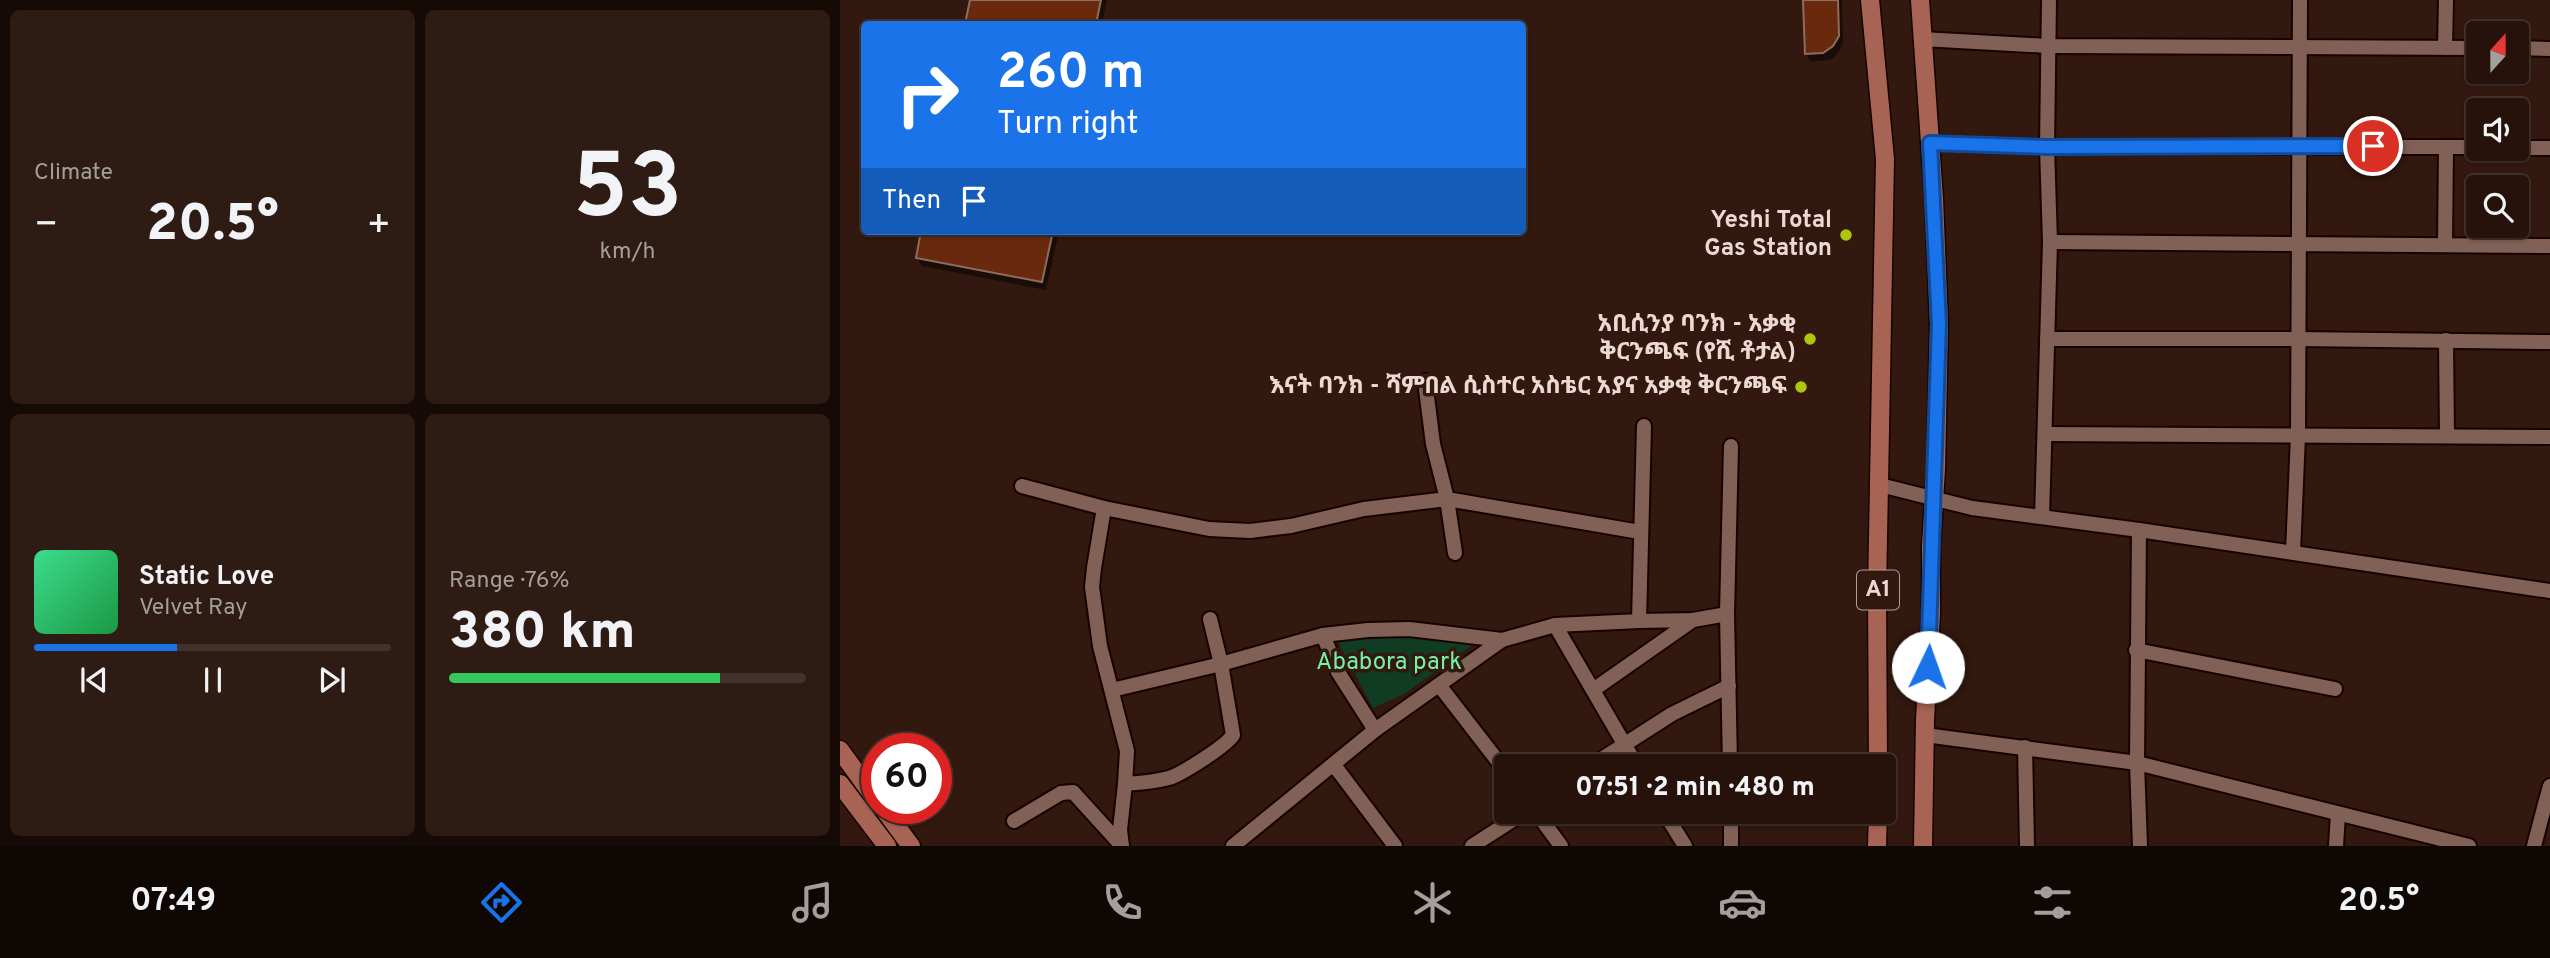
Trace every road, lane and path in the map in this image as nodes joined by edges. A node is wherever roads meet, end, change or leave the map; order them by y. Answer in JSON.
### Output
{"nodes":[{"id":1,"x":1870,"y":0,"type":"edge"},
{"id":2,"x":1920,"y":0,"type":"edge"},
{"id":3,"x":2049,"y":0,"type":"edge"},
{"id":4,"x":2300,"y":0,"type":"edge"},
{"id":5,"x":2446,"y":0,"type":"edge"},
{"id":6,"x":1922,"y":38,"type":"junction"},
{"id":7,"x":2049,"y":46,"type":"junction"},
{"id":8,"x":2299,"y":47,"type":"junction"},
{"id":9,"x":2445,"y":48,"type":"junction"},
{"id":10,"x":2466,"y":48,"type":"edge"},
{"id":11,"x":2529,"y":48,"type":"edge"},
{"id":12,"x":2550,"y":48,"type":"edge"},
{"id":13,"x":1930,"y":143,"type":"junction"},
{"id":14,"x":2299,"y":146,"type":"junction"},
{"id":15,"x":2047,"y":147,"type":"junction"},
{"id":16,"x":2446,"y":147,"type":"junction"},
{"id":17,"x":2466,"y":147,"type":"edge"},
{"id":18,"x":2529,"y":148,"type":"edge"},
{"id":19,"x":2550,"y":148,"type":"edge"},
{"id":20,"x":2050,"y":242,"type":"junction"},
{"id":21,"x":2445,"y":244,"type":"junction"},
{"id":22,"x":2297,"y":246,"type":"junction"},
{"id":23,"x":2550,"y":246,"type":"edge"},
{"id":24,"x":2047,"y":339,"type":"junction"},
{"id":25,"x":2297,"y":339,"type":"junction"},
{"id":26,"x":2446,"y":340,"type":"junction"},
{"id":27,"x":2550,"y":342,"type":"edge"},
{"id":28,"x":1426,"y":381,"type":"dead end"},
{"id":29,"x":1644,"y":426,"type":"dead end"},
{"id":30,"x":2045,"y":434,"type":"junction"},
{"id":31,"x":2298,"y":436,"type":"junction"},
{"id":32,"x":2447,"y":436,"type":"junction"},
{"id":33,"x":2550,"y":438,"type":"edge"},
{"id":34,"x":1731,"y":446,"type":"dead end"},
{"id":35,"x":1880,"y":485,"type":"junction"},
{"id":36,"x":1022,"y":486,"type":"dead end"},
{"id":37,"x":1447,"y":499,"type":"junction"},
{"id":38,"x":1935,"y":499,"type":"junction"},
{"id":39,"x":1104,"y":508,"type":"junction"},
{"id":40,"x":2042,"y":517,"type":"junction"},
{"id":41,"x":2139,"y":530,"type":"junction"},
{"id":42,"x":1640,"y":532,"type":"junction"},
{"id":43,"x":2293,"y":552,"type":"junction"},
{"id":44,"x":1455,"y":553,"type":"dead end"},
{"id":45,"x":2550,"y":592,"type":"edge"},
{"id":46,"x":1727,"y":614,"type":"junction"},
{"id":47,"x":1210,"y":619,"type":"dead end"},
{"id":48,"x":1693,"y":620,"type":"junction"},
{"id":49,"x":1639,"y":621,"type":"junction"},
{"id":50,"x":1555,"y":625,"type":"junction"},
{"id":51,"x":1323,"y":635,"type":"junction"},
{"id":52,"x":1502,"y":640,"type":"junction"},
{"id":53,"x":2136,"y":650,"type":"junction"},
{"id":54,"x":1221,"y":664,"type":"junction"},
{"id":55,"x":1439,"y":685,"type":"junction"},
{"id":56,"x":1729,"y":687,"type":"junction"},
{"id":57,"x":2335,"y":689,"type":"dead end"},
{"id":58,"x":1112,"y":690,"type":"junction"},
{"id":59,"x":1593,"y":690,"type":"junction"},
{"id":60,"x":1375,"y":730,"type":"junction"},
{"id":61,"x":1925,"y":735,"type":"junction"},
{"id":62,"x":1624,"y":744,"type":"junction"},
{"id":63,"x":2025,"y":747,"type":"junction"},
{"id":64,"x":840,"y":750,"type":"edge"},
{"id":65,"x":1609,"y":754,"type":"edge"},
{"id":66,"x":1630,"y":754,"type":"edge"},
{"id":67,"x":1730,"y":754,"type":"edge"},
{"id":68,"x":1878,"y":754,"type":"edge"},
{"id":69,"x":1494,"y":756,"type":"edge"},
{"id":70,"x":2137,"y":763,"type":"junction"},
{"id":71,"x":1334,"y":765,"type":"junction"},
{"id":72,"x":861,"y":779,"type":"edge"},
{"id":73,"x":840,"y":784,"type":"edge"},
{"id":74,"x":1125,"y":784,"type":"junction"},
{"id":75,"x":2550,"y":786,"type":"edge"},
{"id":76,"x":2548,"y":805,"type":"edge"},
{"id":77,"x":2338,"y":814,"type":"junction"},
{"id":78,"x":1014,"y":821,"type":"dead end"},
{"id":79,"x":895,"y":824,"type":"edge"},
{"id":80,"x":1506,"y":824,"type":"edge"},
{"id":81,"x":1545,"y":824,"type":"edge"},
{"id":82,"x":1671,"y":824,"type":"edge"},
{"id":83,"x":1731,"y":824,"type":"edge"},
{"id":84,"x":1878,"y":824,"type":"edge"},
{"id":85,"x":887,"y":846,"type":"edge"},
{"id":86,"x":911,"y":846,"type":"edge"},
{"id":87,"x":1233,"y":846,"type":"edge"},
{"id":88,"x":1395,"y":846,"type":"edge"},
{"id":89,"x":1472,"y":846,"type":"edge"},
{"id":90,"x":1561,"y":846,"type":"edge"},
{"id":91,"x":1685,"y":846,"type":"edge"},
{"id":92,"x":1731,"y":846,"type":"edge"},
{"id":93,"x":1877,"y":846,"type":"edge"},
{"id":94,"x":1923,"y":846,"type":"edge"},
{"id":95,"x":2027,"y":846,"type":"edge"},
{"id":96,"x":2140,"y":846,"type":"edge"},
{"id":97,"x":2336,"y":846,"type":"edge"},
{"id":98,"x":2469,"y":846,"type":"edge"},
{"id":99,"x":2534,"y":846,"type":"edge"}],
"edges":[{"from":1,"to":35,"type":"main road","number":"A1"},
{"from":2,"to":6,"type":"main road","number":"A1"},
{"from":3,"to":7,"type":"street"},
{"from":4,"to":8,"type":"street"},
{"from":5,"to":9,"type":"street"},
{"from":6,"to":7,"type":"street"},
{"from":6,"to":13,"type":"main road","number":"A1"},
{"from":7,"to":8,"type":"street"},
{"from":7,"to":15,"type":"street"},
{"from":8,"to":9,"type":"street"},
{"from":8,"to":14,"type":"street"},
{"from":9,"to":10,"type":"street"},
{"from":11,"to":12,"type":"street"},
{"from":13,"to":15,"type":"street"},
{"from":13,"to":38,"type":"main road","number":"A1"},
{"from":14,"to":15,"type":"street"},
{"from":14,"to":16,"type":"street"},
{"from":14,"to":22,"type":"street"},
{"from":15,"to":20,"type":"street"},
{"from":16,"to":17,"type":"street"},
{"from":16,"to":21,"type":"street"},
{"from":18,"to":19,"type":"street"},
{"from":20,"to":22,"type":"street"},
{"from":20,"to":24,"type":"street"},
{"from":21,"to":22,"type":"street"},
{"from":21,"to":23,"type":"street"},
{"from":22,"to":25,"type":"street"},
{"from":24,"to":25,"type":"street"},
{"from":24,"to":30,"type":"street"},
{"from":25,"to":26,"type":"street"},
{"from":25,"to":31,"type":"street"},
{"from":26,"to":27,"type":"street"},
{"from":26,"to":32,"type":"street"},
{"from":28,"to":37,"type":"street"},
{"from":29,"to":42,"type":"street"},
{"from":30,"to":31,"type":"street"},
{"from":30,"to":40,"type":"street"},
{"from":31,"to":32,"type":"street"},
{"from":31,"to":43,"type":"street"},
{"from":32,"to":33,"type":"street"},
{"from":34,"to":46,"type":"street"},
{"from":35,"to":38,"type":"street"},
{"from":35,"to":68,"type":"main road","number":"A1"},
{"from":36,"to":39,"type":"street"},
{"from":37,"to":39,"type":"street"},
{"from":37,"to":42,"type":"street"},
{"from":37,"to":44,"type":"street"},
{"from":38,"to":40,"type":"street"},
{"from":38,"to":61,"type":"main road","number":"A1"},
{"from":39,"to":58,"type":"street"},
{"from":40,"to":41,"type":"street"},
{"from":41,"to":43,"type":"street"},
{"from":41,"to":53,"type":"street"},
{"from":42,"to":49,"type":"street"},
{"from":43,"to":45,"type":"street"},
{"from":46,"to":48,"type":"street"},
{"from":46,"to":56,"type":"street"},
{"from":47,"to":54,"type":"street"},
{"from":48,"to":49,"type":"street"},
{"from":48,"to":59,"type":"street"},
{"from":49,"to":50,"type":"street"},
{"from":50,"to":52,"type":"street"},
{"from":50,"to":59,"type":"street"},
{"from":51,"to":52,"type":"street"},
{"from":51,"to":54,"type":"street"},
{"from":51,"to":60,"type":"street"},
{"from":52,"to":55,"type":"street"},
{"from":53,"to":57,"type":"street"},
{"from":53,"to":70,"type":"street"},
{"from":54,"to":58,"type":"street"},
{"from":54,"to":74,"type":"street"},
{"from":55,"to":60,"type":"street"},
{"from":55,"to":69,"type":"street"},
{"from":56,"to":62,"type":"street"},
{"from":56,"to":67,"type":"street"},
{"from":58,"to":74,"type":"street"},
{"from":59,"to":62,"type":"street"},
{"from":60,"to":71,"type":"street"},
{"from":61,"to":63,"type":"street"},
{"from":61,"to":94,"type":"main road","number":"A1"},
{"from":62,"to":65,"type":"street"},
{"from":62,"to":66,"type":"street"},
{"from":63,"to":70,"type":"street"},
{"from":63,"to":95,"type":"street"},
{"from":64,"to":72,"type":"main road"},
{"from":70,"to":77,"type":"street"},
{"from":70,"to":96,"type":"street"},
{"from":71,"to":87,"type":"street"},
{"from":71,"to":88,"type":"street"},
{"from":73,"to":85,"type":"main road"},
{"from":74,"to":78,"type":"street"},
{"from":75,"to":76,"type":"street"},
{"from":76,"to":99,"type":"street"},
{"from":77,"to":97,"type":"street"},
{"from":77,"to":98,"type":"street"},
{"from":79,"to":86,"type":"main road"},
{"from":80,"to":89,"type":"street"},
{"from":81,"to":90,"type":"street"},
{"from":82,"to":91,"type":"street"},
{"from":83,"to":92,"type":"street"},
{"from":84,"to":93,"type":"main road"}]}
